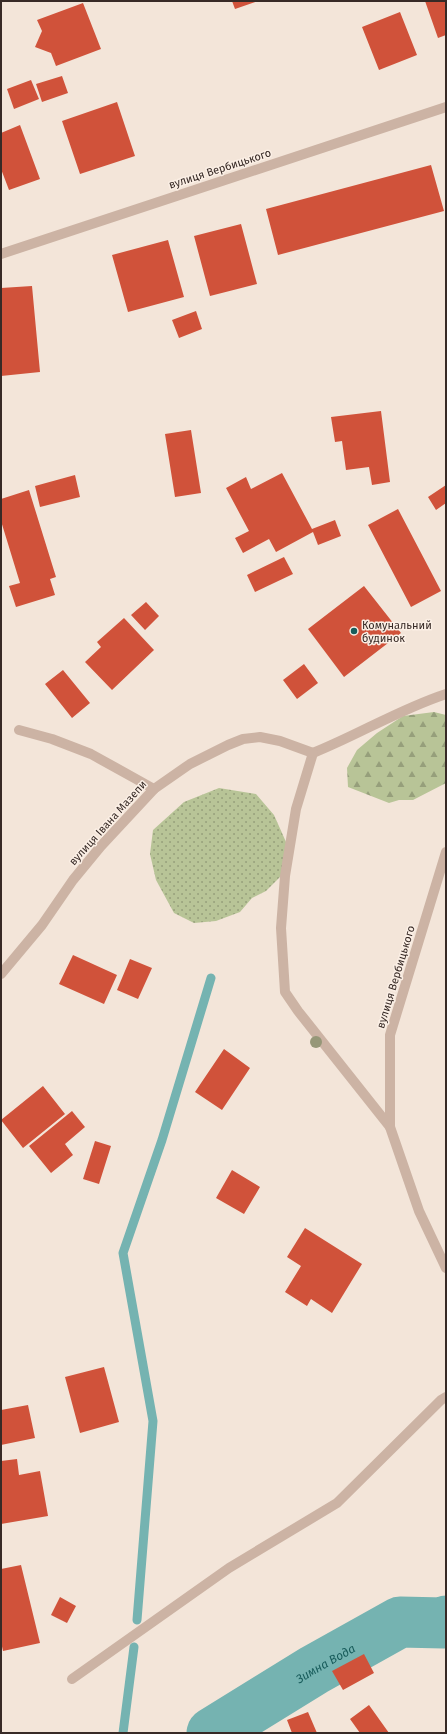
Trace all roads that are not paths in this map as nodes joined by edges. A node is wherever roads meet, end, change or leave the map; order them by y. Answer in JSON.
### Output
{"nodes":[{"id":1,"x":446,"y":107,"type":"edge"},
{"id":2,"x":1,"y":254,"type":"edge"},
{"id":3,"x":446,"y":694,"type":"edge"},
{"id":4,"x":19,"y":730,"type":"dead end"},
{"id":5,"x":313,"y":753,"type":"junction"},
{"id":6,"x":154,"y":789,"type":"junction"},
{"id":7,"x":446,"y":852,"type":"edge"},
{"id":8,"x":1,"y":974,"type":"edge"},
{"id":9,"x":390,"y":1127,"type":"junction"},
{"id":10,"x":446,"y":1268,"type":"edge"},
{"id":11,"x":446,"y":1397,"type":"edge"},
{"id":12,"x":72,"y":1679,"type":"dead end"}],
"edges":[{"from":1,"to":2,"type":"street","name":"вулиця Вербицького"},
{"from":3,"to":5,"type":"street"},
{"from":4,"to":6,"type":"street"},
{"from":5,"to":6,"type":"street","name":"вулиця Івана Мазепи"},
{"from":5,"to":9,"type":"street"},
{"from":6,"to":8,"type":"street","name":"вулиця Івана Мазепи"},
{"from":7,"to":9,"type":"street","name":"вулиця Вербицького"},
{"from":9,"to":10,"type":"street","name":"вулиця Вербицького"},
{"from":11,"to":12,"type":"street"}]}
